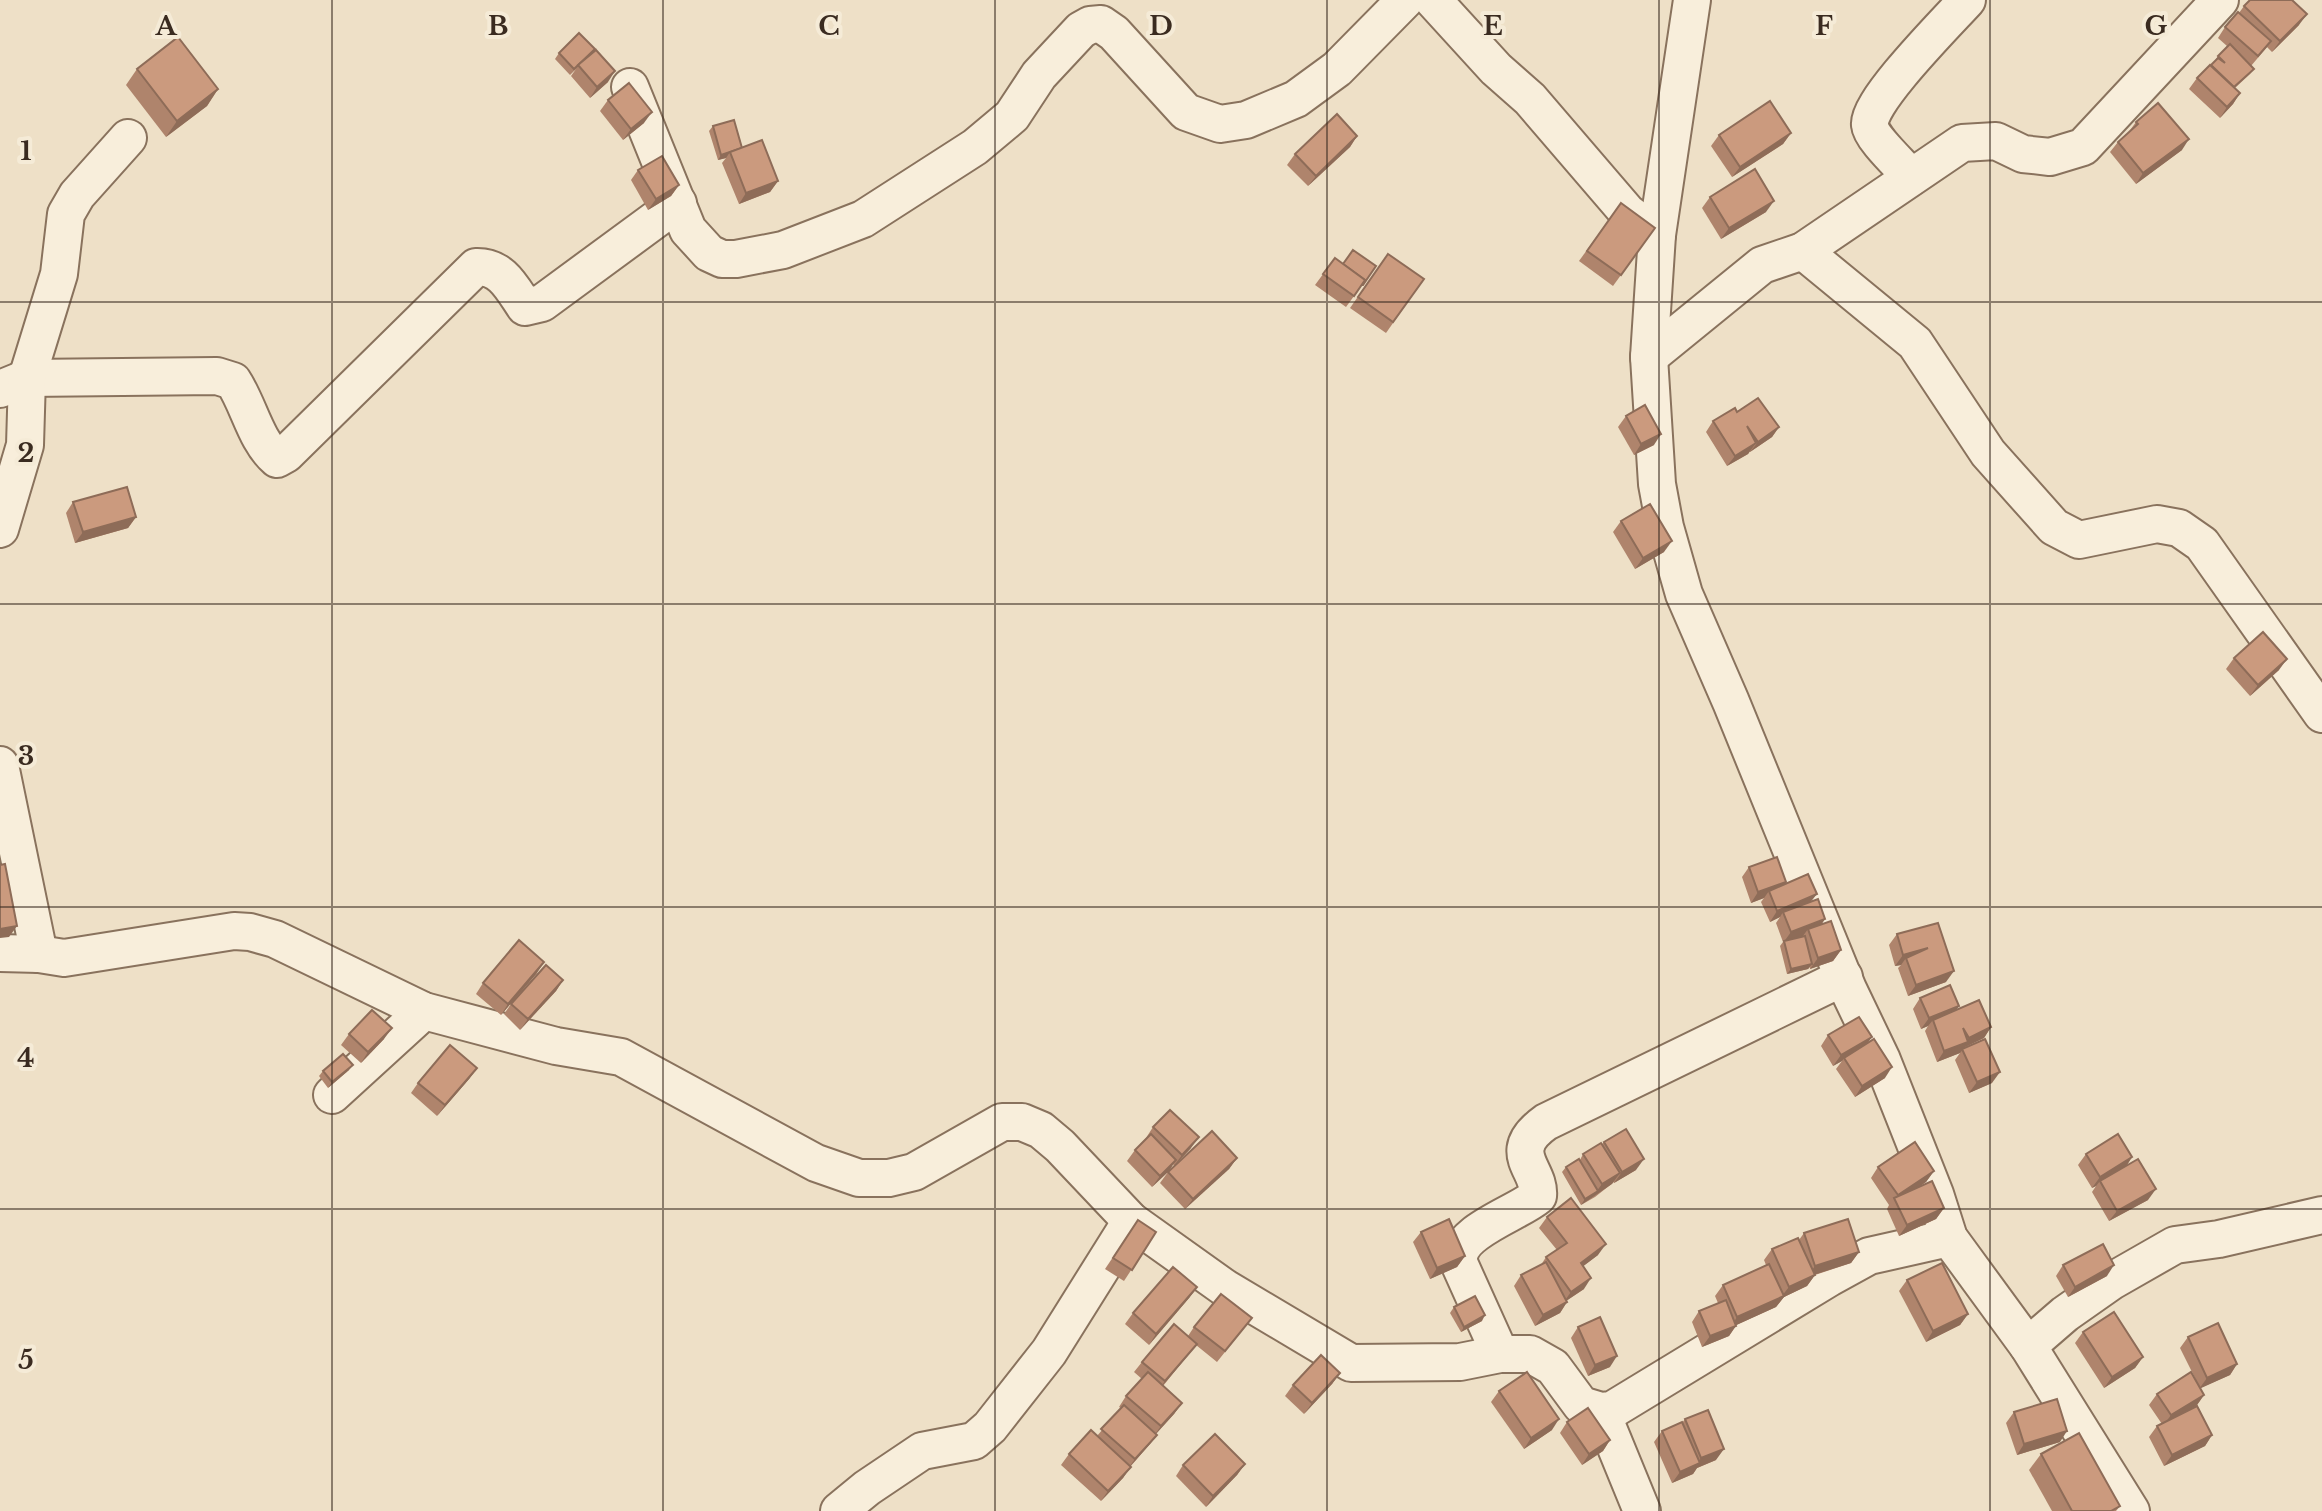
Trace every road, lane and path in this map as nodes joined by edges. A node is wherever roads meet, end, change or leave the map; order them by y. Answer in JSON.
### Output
{"nodes":[{"id":1,"x":1405,"y":0,"type":"edge"},
{"id":2,"x":1433,"y":0,"type":"edge"},
{"id":3,"x":1692,"y":0,"type":"edge"},
{"id":4,"x":1967,"y":0,"type":"edge"},
{"id":5,"x":2220,"y":0,"type":"edge"},
{"id":6,"x":630,"y":87,"type":"edge"},
{"id":7,"x":128,"y":138,"type":"dead end"},
{"id":8,"x":1911,"y":177,"type":"junction"},
{"id":9,"x":678,"y":203,"type":"junction"},
{"id":10,"x":1657,"y":235,"type":"junction"},
{"id":11,"x":1803,"y":251,"type":"junction"},
{"id":12,"x":1649,"y":357,"type":"junction"},
{"id":13,"x":14,"y":384,"type":"edge"},
{"id":14,"x":0,"y":529,"type":"edge"},
{"id":15,"x":2322,"y":714,"type":"edge"},
{"id":16,"x":0,"y":765,"type":"edge"},
{"id":17,"x":0,"y":953,"type":"edge"},
{"id":18,"x":39,"y":954,"type":"junction"},
{"id":19,"x":1844,"y":977,"type":"junction"},
{"id":20,"x":424,"y":1011,"type":"junction"},
{"id":21,"x":332,"y":1095,"type":"dead end"},
{"id":22,"x":2322,"y":1215,"type":"edge"},
{"id":23,"x":1131,"y":1221,"type":"junction"},
{"id":24,"x":1949,"y":1238,"type":"junction"},
{"id":25,"x":2028,"y":1346,"type":"junction"},
{"id":26,"x":1500,"y":1354,"type":"junction"},
{"id":27,"x":1601,"y":1411,"type":"junction"},
{"id":28,"x":839,"y":1511,"type":"edge"},
{"id":29,"x":1642,"y":1511,"type":"edge"},
{"id":30,"x":2131,"y":1511,"type":"edge"}],
"edges":[{"from":1,"to":9,"type":"street"},
{"from":2,"to":10,"type":"street"},
{"from":3,"to":10,"type":"street"},
{"from":4,"to":8,"type":"street"},
{"from":5,"to":8,"type":"street"},
{"from":6,"to":9,"type":"street"},
{"from":7,"to":13,"type":"street"},
{"from":8,"to":11,"type":"street"},
{"from":9,"to":13,"type":"street"},
{"from":10,"to":12,"type":"street"},
{"from":11,"to":12,"type":"street"},
{"from":11,"to":15,"type":"street"},
{"from":12,"to":19,"type":"street"},
{"from":13,"to":14,"type":"street"},
{"from":16,"to":18,"type":"street"},
{"from":17,"to":18,"type":"street"},
{"from":18,"to":20,"type":"street"},
{"from":19,"to":24,"type":"street"},
{"from":19,"to":26,"type":"street"},
{"from":20,"to":21,"type":"street"},
{"from":20,"to":23,"type":"street"},
{"from":22,"to":25,"type":"street"},
{"from":23,"to":26,"type":"street"},
{"from":23,"to":28,"type":"street"},
{"from":24,"to":25,"type":"street"},
{"from":24,"to":27,"type":"street"},
{"from":25,"to":30,"type":"street"},
{"from":26,"to":27,"type":"street"},
{"from":27,"to":29,"type":"street"}]}
